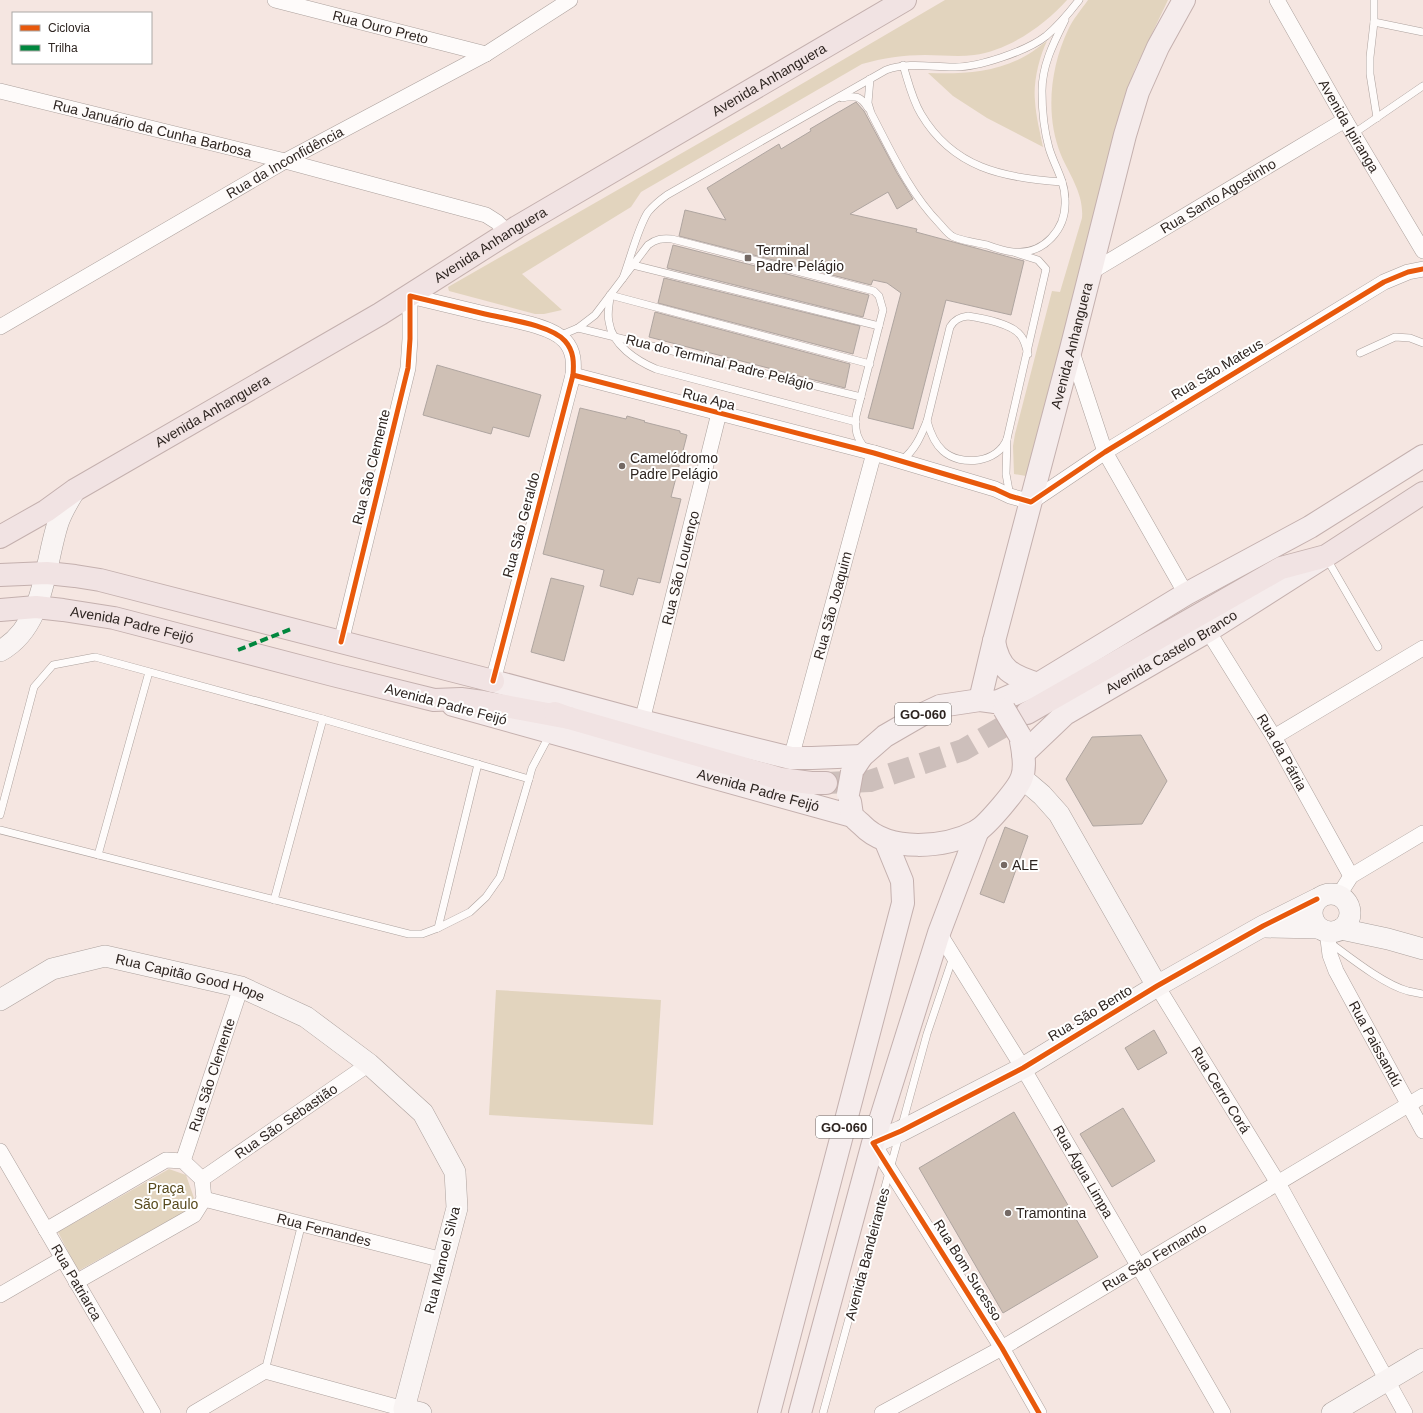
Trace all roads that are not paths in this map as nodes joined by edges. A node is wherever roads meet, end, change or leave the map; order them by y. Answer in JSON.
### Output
{"nodes":[{"id":1,"x":275,"y":0,"type":"edge"},
{"id":2,"x":570,"y":0,"type":"edge"},
{"id":3,"x":905,"y":0,"type":"edge"},
{"id":4,"x":1079,"y":0,"type":"edge"},
{"id":5,"x":1184,"y":0,"type":"edge"},
{"id":6,"x":1277,"y":0,"type":"edge"},
{"id":7,"x":1374,"y":0,"type":"edge"},
{"id":8,"x":1068,"y":14,"type":"junction"},
{"id":9,"x":1374,"y":22,"type":"junction"},
{"id":10,"x":1423,"y":32,"type":"edge"},
{"id":11,"x":486,"y":54,"type":"junction"},
{"id":12,"x":903,"y":65,"type":"junction"},
{"id":13,"x":870,"y":79,"type":"junction"},
{"id":14,"x":1423,"y":86,"type":"edge"},
{"id":15,"x":0,"y":90,"type":"edge"},
{"id":16,"x":832,"y":100,"type":"junction"},
{"id":17,"x":871,"y":113,"type":"junction"},
{"id":18,"x":1377,"y":118,"type":"junction"},
{"id":19,"x":1345,"y":120,"type":"junction"},
{"id":20,"x":1353,"y":134,"type":"junction"},
{"id":21,"x":285,"y":161,"type":"junction"},
{"id":22,"x":1062,"y":182,"type":"junction"},
{"id":23,"x":508,"y":233,"type":"junction"},
{"id":24,"x":1423,"y":251,"type":"edge"},
{"id":25,"x":1013,"y":252,"type":"junction"},
{"id":26,"x":633,"y":265,"type":"junction"},
{"id":27,"x":1423,"y":270,"type":"edge"},
{"id":28,"x":1091,"y":272,"type":"junction"},
{"id":29,"x":623,"y":278,"type":"junction"},
{"id":30,"x":610,"y":295,"type":"junction"},
{"id":31,"x":410,"y":296,"type":"junction"},
{"id":32,"x":879,"y":326,"type":"junction"},
{"id":33,"x":0,"y":327,"type":"edge"},
{"id":34,"x":578,"y":328,"type":"junction"},
{"id":35,"x":559,"y":336,"type":"junction"},
{"id":36,"x":614,"y":336,"type":"junction"},
{"id":37,"x":1423,"y":343,"type":"edge"},
{"id":38,"x":1071,"y":349,"type":"junction"},
{"id":39,"x":1360,"y":353,"type":"dead end"},
{"id":40,"x":1028,"y":354,"type":"junction"},
{"id":41,"x":870,"y":364,"type":"junction"},
{"id":42,"x":573,"y":376,"type":"junction"},
{"id":43,"x":861,"y":397,"type":"junction"},
{"id":44,"x":718,"y":414,"type":"junction"},
{"id":45,"x":927,"y":421,"type":"junction"},
{"id":46,"x":856,"y":422,"type":"junction"},
{"id":47,"x":1007,"y":440,"type":"junction"},
{"id":48,"x":871,"y":452,"type":"junction"},
{"id":49,"x":1105,"y":452,"type":"junction"},
{"id":50,"x":1423,"y":456,"type":"edge"},
{"id":51,"x":900,"y":461,"type":"junction"},
{"id":52,"x":75,"y":490,"type":"junction"},
{"id":53,"x":1423,"y":493,"type":"edge"},
{"id":54,"x":1010,"y":496,"type":"junction"},
{"id":55,"x":1030,"y":502,"type":"junction"},
{"id":56,"x":1310,"y":527,"type":"junction"},
{"id":57,"x":0,"y":537,"type":"edge"},
{"id":58,"x":1326,"y":556,"type":"junction"},
{"id":59,"x":1281,"y":568,"type":"junction"},
{"id":60,"x":47,"y":573,"type":"junction"},
{"id":61,"x":0,"y":575,"type":"edge"},
{"id":62,"x":1186,"y":594,"type":"junction"},
{"id":63,"x":36,"y":607,"type":"junction"},
{"id":64,"x":0,"y":610,"type":"edge"},
{"id":65,"x":1208,"y":631,"type":"junction"},
{"id":66,"x":0,"y":641,"type":"edge"},
{"id":67,"x":994,"y":641,"type":"junction"},
{"id":68,"x":341,"y":642,"type":"junction"},
{"id":69,"x":1378,"y":647,"type":"dead end"},
{"id":70,"x":1423,"y":648,"type":"edge"},
{"id":71,"x":0,"y":651,"type":"edge"},
{"id":72,"x":441,"y":667,"type":"junction"},
{"id":73,"x":149,"y":672,"type":"junction"},
{"id":74,"x":493,"y":681,"type":"junction"},
{"id":75,"x":1038,"y":684,"type":"junction"},
{"id":76,"x":434,"y":700,"type":"junction"},
{"id":77,"x":993,"y":704,"type":"junction"},
{"id":78,"x":1027,"y":713,"type":"tunnel mouth"},
{"id":79,"x":569,"y":718,"type":"junction"},
{"id":80,"x":323,"y":719,"type":"junction"},
{"id":81,"x":642,"y":721,"type":"junction"},
{"id":82,"x":551,"y":732,"type":"junction"},
{"id":83,"x":1274,"y":737,"type":"junction"},
{"id":84,"x":1022,"y":745,"type":"junction"},
{"id":85,"x":791,"y":758,"type":"junction"},
{"id":86,"x":478,"y":764,"type":"junction"},
{"id":87,"x":857,"y":764,"type":"junction"},
{"id":88,"x":1022,"y":778,"type":"junction"},
{"id":89,"x":529,"y":779,"type":"junction"},
{"id":90,"x":826,"y":783,"type":"tunnel mouth"},
{"id":91,"x":0,"y":815,"type":"edge"},
{"id":92,"x":852,"y":816,"type":"junction"},
{"id":93,"x":0,"y":830,"type":"edge"},
{"id":94,"x":978,"y":830,"type":"junction"},
{"id":95,"x":1423,"y":833,"type":"edge"},
{"id":96,"x":886,"y":842,"type":"junction"},
{"id":97,"x":98,"y":855,"type":"junction"},
{"id":98,"x":1351,"y":876,"type":"junction"},
{"id":99,"x":1317,"y":899,"type":"junction"},
{"id":100,"x":274,"y":900,"type":"junction"},
{"id":101,"x":1344,"y":900,"type":"junction"},
{"id":102,"x":1262,"y":926,"type":"junction"},
{"id":103,"x":438,"y":928,"type":"junction"},
{"id":104,"x":939,"y":933,"type":"junction"},
{"id":105,"x":1331,"y":937,"type":"junction"},
{"id":106,"x":1388,"y":939,"type":"junction"},
{"id":107,"x":1423,"y":949,"type":"edge"},
{"id":108,"x":953,"y":956,"type":"junction"},
{"id":109,"x":1157,"y":986,"type":"junction"},
{"id":110,"x":241,"y":987,"type":"junction"},
{"id":111,"x":1423,"y":994,"type":"edge"},
{"id":112,"x":0,"y":1000,"type":"edge"},
{"id":113,"x":370,"y":1064,"type":"junction"},
{"id":114,"x":1022,"y":1068,"type":"junction"},
{"id":115,"x":1423,"y":1096,"type":"edge"},
{"id":116,"x":1408,"y":1105,"type":"junction"},
{"id":117,"x":901,"y":1131,"type":"junction"},
{"id":118,"x":1423,"y":1131,"type":"edge"},
{"id":119,"x":873,"y":1143,"type":"junction"},
{"id":120,"x":0,"y":1151,"type":"edge"},
{"id":121,"x":183,"y":1161,"type":"junction"},
{"id":122,"x":890,"y":1170,"type":"junction"},
{"id":123,"x":202,"y":1179,"type":"junction"},
{"id":124,"x":1278,"y":1183,"type":"junction"},
{"id":125,"x":204,"y":1199,"type":"junction"},
{"id":126,"x":302,"y":1223,"type":"junction"},
{"id":127,"x":46,"y":1230,"type":"junction"},
{"id":128,"x":62,"y":1259,"type":"junction"},
{"id":129,"x":443,"y":1260,"type":"junction"},
{"id":130,"x":1139,"y":1267,"type":"junction"},
{"id":131,"x":76,"y":1282,"type":"junction"},
{"id":132,"x":0,"y":1295,"type":"edge"},
{"id":133,"x":1002,"y":1348,"type":"junction"},
{"id":134,"x":1423,"y":1359,"type":"edge"},
{"id":135,"x":265,"y":1371,"type":"junction"},
{"id":136,"x":1387,"y":1381,"type":"junction"},
{"id":137,"x":409,"y":1412,"type":"edge"},
{"id":138,"x":153,"y":1413,"type":"edge"},
{"id":139,"x":194,"y":1413,"type":"edge"},
{"id":140,"x":769,"y":1413,"type":"edge"},
{"id":141,"x":800,"y":1413,"type":"edge"},
{"id":142,"x":823,"y":1413,"type":"edge"},
{"id":143,"x":882,"y":1413,"type":"edge"},
{"id":144,"x":1039,"y":1413,"type":"edge"},
{"id":145,"x":1223,"y":1413,"type":"edge"},
{"id":146,"x":1332,"y":1413,"type":"edge"},
{"id":147,"x":1405,"y":1413,"type":"edge"}],
"edges":[{"from":1,"to":11,"type":"street","name":"Rua Ouro Preto"},
{"from":2,"to":11,"type":"street","name":"Rua da Inconfidência"},
{"from":3,"to":23,"type":"highway","name":"Avenida Anhanguera"},
{"from":4,"to":8,"type":"lane"},
{"from":5,"to":28,"type":"main road","name":"Avenida Anhanguera"},
{"from":6,"to":19,"type":"street","name":"Avenida Ipiranga"},
{"from":7,"to":9,"type":"lane"},
{"from":8,"to":12,"type":"lane"},
{"from":8,"to":22,"type":"lane"},
{"from":9,"to":10,"type":"lane"},
{"from":9,"to":18,"type":"lane"},
{"from":11,"to":21,"type":"street","name":"Rua da Inconfidência"},
{"from":12,"to":13,"type":"lane"},
{"from":12,"to":22,"type":"lane"},
{"from":13,"to":16,"type":"lane"},
{"from":13,"to":17,"type":"lane"},
{"from":14,"to":18,"type":"lane"},
{"from":15,"to":21,"type":"street","name":"Rua Januário da Cunha Barbosa"},
{"from":16,"to":17,"type":"lane"},
{"from":16,"to":29,"type":"lane"},
{"from":17,"to":25,"type":"lane"},
{"from":18,"to":20,"type":"lane"},
{"from":19,"to":20,"type":"street","name":"Avenida Ipiranga"},
{"from":19,"to":28,"type":"street","name":"Rua Santo Agostinho"},
{"from":20,"to":24,"type":"street","name":"Avenida Ipiranga"},
{"from":21,"to":23,"type":"street","name":"Rua Januário da Cunha Barbosa"},
{"from":21,"to":33,"type":"street","name":"Rua da Inconfidência"},
{"from":22,"to":25,"type":"lane"},
{"from":23,"to":31,"type":"highway","name":"Avenida Anhanguera"},
{"from":25,"to":40,"type":"lane"},
{"from":26,"to":29,"type":"lane"},
{"from":26,"to":32,"type":"lane"},
{"from":26,"to":32,"type":"lane"},
{"from":27,"to":49,"type":"street","name":"Rua São Mateus"},
{"from":28,"to":38,"type":"main road","name":"Avenida Anhanguera"},
{"from":29,"to":30,"type":"lane"},
{"from":30,"to":34,"type":"lane"},
{"from":30,"to":36,"type":"lane"},
{"from":30,"to":41,"type":"lane"},
{"from":31,"to":35,"type":"street"},
{"from":31,"to":52,"type":"highway","name":"Avenida Anhanguera"},
{"from":31,"to":68,"type":"street","name":"Rua São Clemente"},
{"from":32,"to":41,"type":"lane"},
{"from":34,"to":35,"type":"lane"},
{"from":34,"to":36,"type":"lane","name":"Rua do Terminal Padre Pelágio"},
{"from":35,"to":42,"type":"street"},
{"from":36,"to":43,"type":"lane","name":"Rua do Terminal Padre Pelágio"},
{"from":36,"to":46,"type":"lane"},
{"from":37,"to":39,"type":"lane"},
{"from":38,"to":49,"type":"street"},
{"from":38,"to":55,"type":"main road","name":"Avenida Anhanguera"},
{"from":40,"to":45,"type":"lane"},
{"from":40,"to":47,"type":"lane"},
{"from":41,"to":43,"type":"lane"},
{"from":42,"to":44,"type":"street","name":"Rua Apa"},
{"from":42,"to":74,"type":"street","name":"Rua São Geraldo"},
{"from":43,"to":46,"type":"lane"},
{"from":44,"to":48,"type":"street","name":"Rua Apa"},
{"from":44,"to":81,"type":"street","name":"Rua São Lourenço"},
{"from":45,"to":47,"type":"lane"},
{"from":45,"to":51,"type":"lane"},
{"from":46,"to":48,"type":"lane"},
{"from":47,"to":54,"type":"lane"},
{"from":48,"to":51,"type":"street","name":"Rua Apa"},
{"from":48,"to":85,"type":"street","name":"Rua São Joaquim"},
{"from":49,"to":55,"type":"street","name":"Rua São Mateus"},
{"from":49,"to":62,"type":"street"},
{"from":50,"to":56,"type":"main road","name":"Avenida Castelo Branco"},
{"from":51,"to":54,"type":"street","name":"Rua Apa"},
{"from":52,"to":57,"type":"highway","name":"Avenida Anhanguera"},
{"from":52,"to":60,"type":"street"},
{"from":53,"to":58,"type":"highway","name":"Avenida Castelo Branco"},
{"from":54,"to":55,"type":"street","name":"Rua Apa"},
{"from":55,"to":67,"type":"main road","name":"Avenida Anhanguera"},
{"from":56,"to":59,"type":"main road","name":"Avenida Castelo Branco"},
{"from":56,"to":62,"type":"main road","name":"Avenida Castelo Branco"},
{"from":58,"to":59,"type":"highway","name":"Avenida Castelo Branco"},
{"from":58,"to":65,"type":"main road","name":"Avenida Castelo Branco"},
{"from":58,"to":69,"type":"lane"},
{"from":59,"to":78,"type":"highway","name":"Avenida Castelo Branco"},
{"from":60,"to":61,"type":"highway"},
{"from":60,"to":63,"type":"street"},
{"from":60,"to":68,"type":"highway"},
{"from":62,"to":75,"type":"main road","name":"Avenida Castelo Branco"},
{"from":63,"to":64,"type":"highway"},
{"from":63,"to":66,"type":"street"},
{"from":63,"to":71,"type":"street"},
{"from":63,"to":76,"type":"highway","name":"Avenida Padre Feijó"},
{"from":65,"to":83,"type":"street","name":"Rua da Pátria"},
{"from":65,"to":84,"type":"main road","name":"Avenida Castelo Branco"},
{"from":67,"to":75,"type":"main road"},
{"from":67,"to":77,"type":"main road","name":"Avenida Anhanguera"},
{"from":68,"to":72,"type":"highway"},
{"from":70,"to":83,"type":"street"},
{"from":72,"to":74,"type":"highway"},
{"from":72,"to":79,"type":"highway"},
{"from":73,"to":80,"type":"lane"},
{"from":73,"to":91,"type":"lane"},
{"from":73,"to":97,"type":"lane"},
{"from":74,"to":81,"type":"main road"},
{"from":75,"to":77,"type":"main road","name":"Avenida Castelo Branco"},
{"from":76,"to":79,"type":"highway"},
{"from":76,"to":82,"type":"main road","name":"Avenida Padre Feijó"},
{"from":77,"to":84,"type":"main road","bridge":true},
{"from":77,"to":87,"type":"main road","number":"GO-060"},
{"from":79,"to":90,"type":"highway"},
{"from":80,"to":86,"type":"lane"},
{"from":80,"to":100,"type":"lane"},
{"from":81,"to":85,"type":"main road"},
{"from":82,"to":89,"type":"lane"},
{"from":82,"to":92,"type":"main road","name":"Avenida Padre Feijó"},
{"from":83,"to":98,"type":"street","name":"Rua da Pátria"},
{"from":84,"to":88,"type":"main road"},
{"from":85,"to":87,"type":"main road"},
{"from":86,"to":89,"type":"lane"},
{"from":86,"to":103,"type":"lane"},
{"from":87,"to":92,"type":"main road","bridge":true},
{"from":88,"to":94,"type":"main road","number":"GO-060"},
{"from":88,"to":109,"type":"street","name":"Rua Cerro Corá"},
{"from":89,"to":103,"type":"lane"},
{"from":92,"to":96,"type":"main road"},
{"from":93,"to":97,"type":"lane"},
{"from":94,"to":96,"type":"main road"},
{"from":94,"to":104,"type":"main road","name":"GO-060","number":"GO-060"},
{"from":95,"to":98,"type":"street"},
{"from":96,"to":140,"type":"main road","name":"GO-060","number":"GO-060"},
{"from":97,"to":100,"type":"lane"},
{"from":98,"to":101,"type":"street"},
{"from":99,"to":101,"type":"street"},
{"from":99,"to":102,"type":"street","name":"Rua São Bento"},
{"from":99,"to":105,"type":"street"},
{"from":100,"to":103,"type":"lane"},
{"from":101,"to":105,"type":"street"},
{"from":101,"to":106,"type":"street"},
{"from":102,"to":105,"type":"street"},
{"from":102,"to":109,"type":"street","name":"Rua São Bento"},
{"from":104,"to":108,"type":"street","name":"Rua Água Limpa"},
{"from":104,"to":119,"type":"main road","name":"GO-060","number":"GO-060"},
{"from":105,"to":106,"type":"street"},
{"from":105,"to":111,"type":"lane"},
{"from":105,"to":116,"type":"street","name":"Rua Paissandú"},
{"from":106,"to":107,"type":"street"},
{"from":108,"to":114,"type":"street","name":"Rua Água Limpa"},
{"from":108,"to":117,"type":"lane","name":"Avenida Bandeirantes"},
{"from":109,"to":114,"type":"street","name":"Rua São Bento"},
{"from":109,"to":124,"type":"street","name":"Rua Cerro Corá"},
{"from":110,"to":112,"type":"street","name":"Rua Capitão Good Hope"},
{"from":110,"to":113,"type":"street","name":"Rua Capitão Good Hope"},
{"from":110,"to":121,"type":"street","name":"Rua São Clemente"},
{"from":113,"to":123,"type":"street","name":"Rua São Sebastião"},
{"from":113,"to":129,"type":"street","name":"Rua Manoel Silva"},
{"from":114,"to":117,"type":"street","name":"Rua São Bento"},
{"from":114,"to":130,"type":"street","name":"Rua Água Limpa"},
{"from":115,"to":116,"type":"street","name":"Rua São Fernando"},
{"from":116,"to":118,"type":"street","name":"Rua Paissandú"},
{"from":116,"to":124,"type":"street","name":"Rua São Fernando"},
{"from":117,"to":119,"type":"street","name":"Rua São Bento"},
{"from":117,"to":122,"type":"lane","name":"Avenida Bandeirantes"},
{"from":119,"to":122,"type":"street","name":"Rua Bom Sucesso"},
{"from":119,"to":141,"type":"main road","name":"GO-060","number":"GO-060"},
{"from":120,"to":127,"type":"street","name":"Rua Patriarca"},
{"from":121,"to":123,"type":"street"},
{"from":121,"to":127,"type":"street"},
{"from":122,"to":133,"type":"street","name":"Rua Bom Sucesso"},
{"from":122,"to":142,"type":"lane","name":"Avenida Bandeirantes"},
{"from":123,"to":125,"type":"street"},
{"from":124,"to":130,"type":"street","name":"Rua São Fernando"},
{"from":124,"to":136,"type":"street","name":"Rua Cerro Corá"},
{"from":125,"to":126,"type":"street","name":"Rua Fernandes"},
{"from":125,"to":131,"type":"street"},
{"from":126,"to":129,"type":"street","name":"Rua Fernandes"},
{"from":126,"to":135,"type":"lane"},
{"from":127,"to":128,"type":"street","name":"Rua Patriarca"},
{"from":128,"to":131,"type":"street","name":"Rua Patriarca"},
{"from":128,"to":132,"type":"street"},
{"from":129,"to":137,"type":"street","name":"Rua Manoel Silva"},
{"from":130,"to":133,"type":"street","name":"Rua São Fernando"},
{"from":130,"to":145,"type":"street","name":"Rua Água Limpa"},
{"from":131,"to":138,"type":"street","name":"Rua Patriarca"},
{"from":133,"to":143,"type":"street","name":"Rua São Fernando"},
{"from":133,"to":144,"type":"street","name":"Rua Bom Sucesso"},
{"from":134,"to":136,"type":"street"},
{"from":135,"to":137,"type":"street"},
{"from":135,"to":139,"type":"street"},
{"from":136,"to":146,"type":"street"},
{"from":136,"to":147,"type":"street","name":"Rua Cerro Corá"}]}
